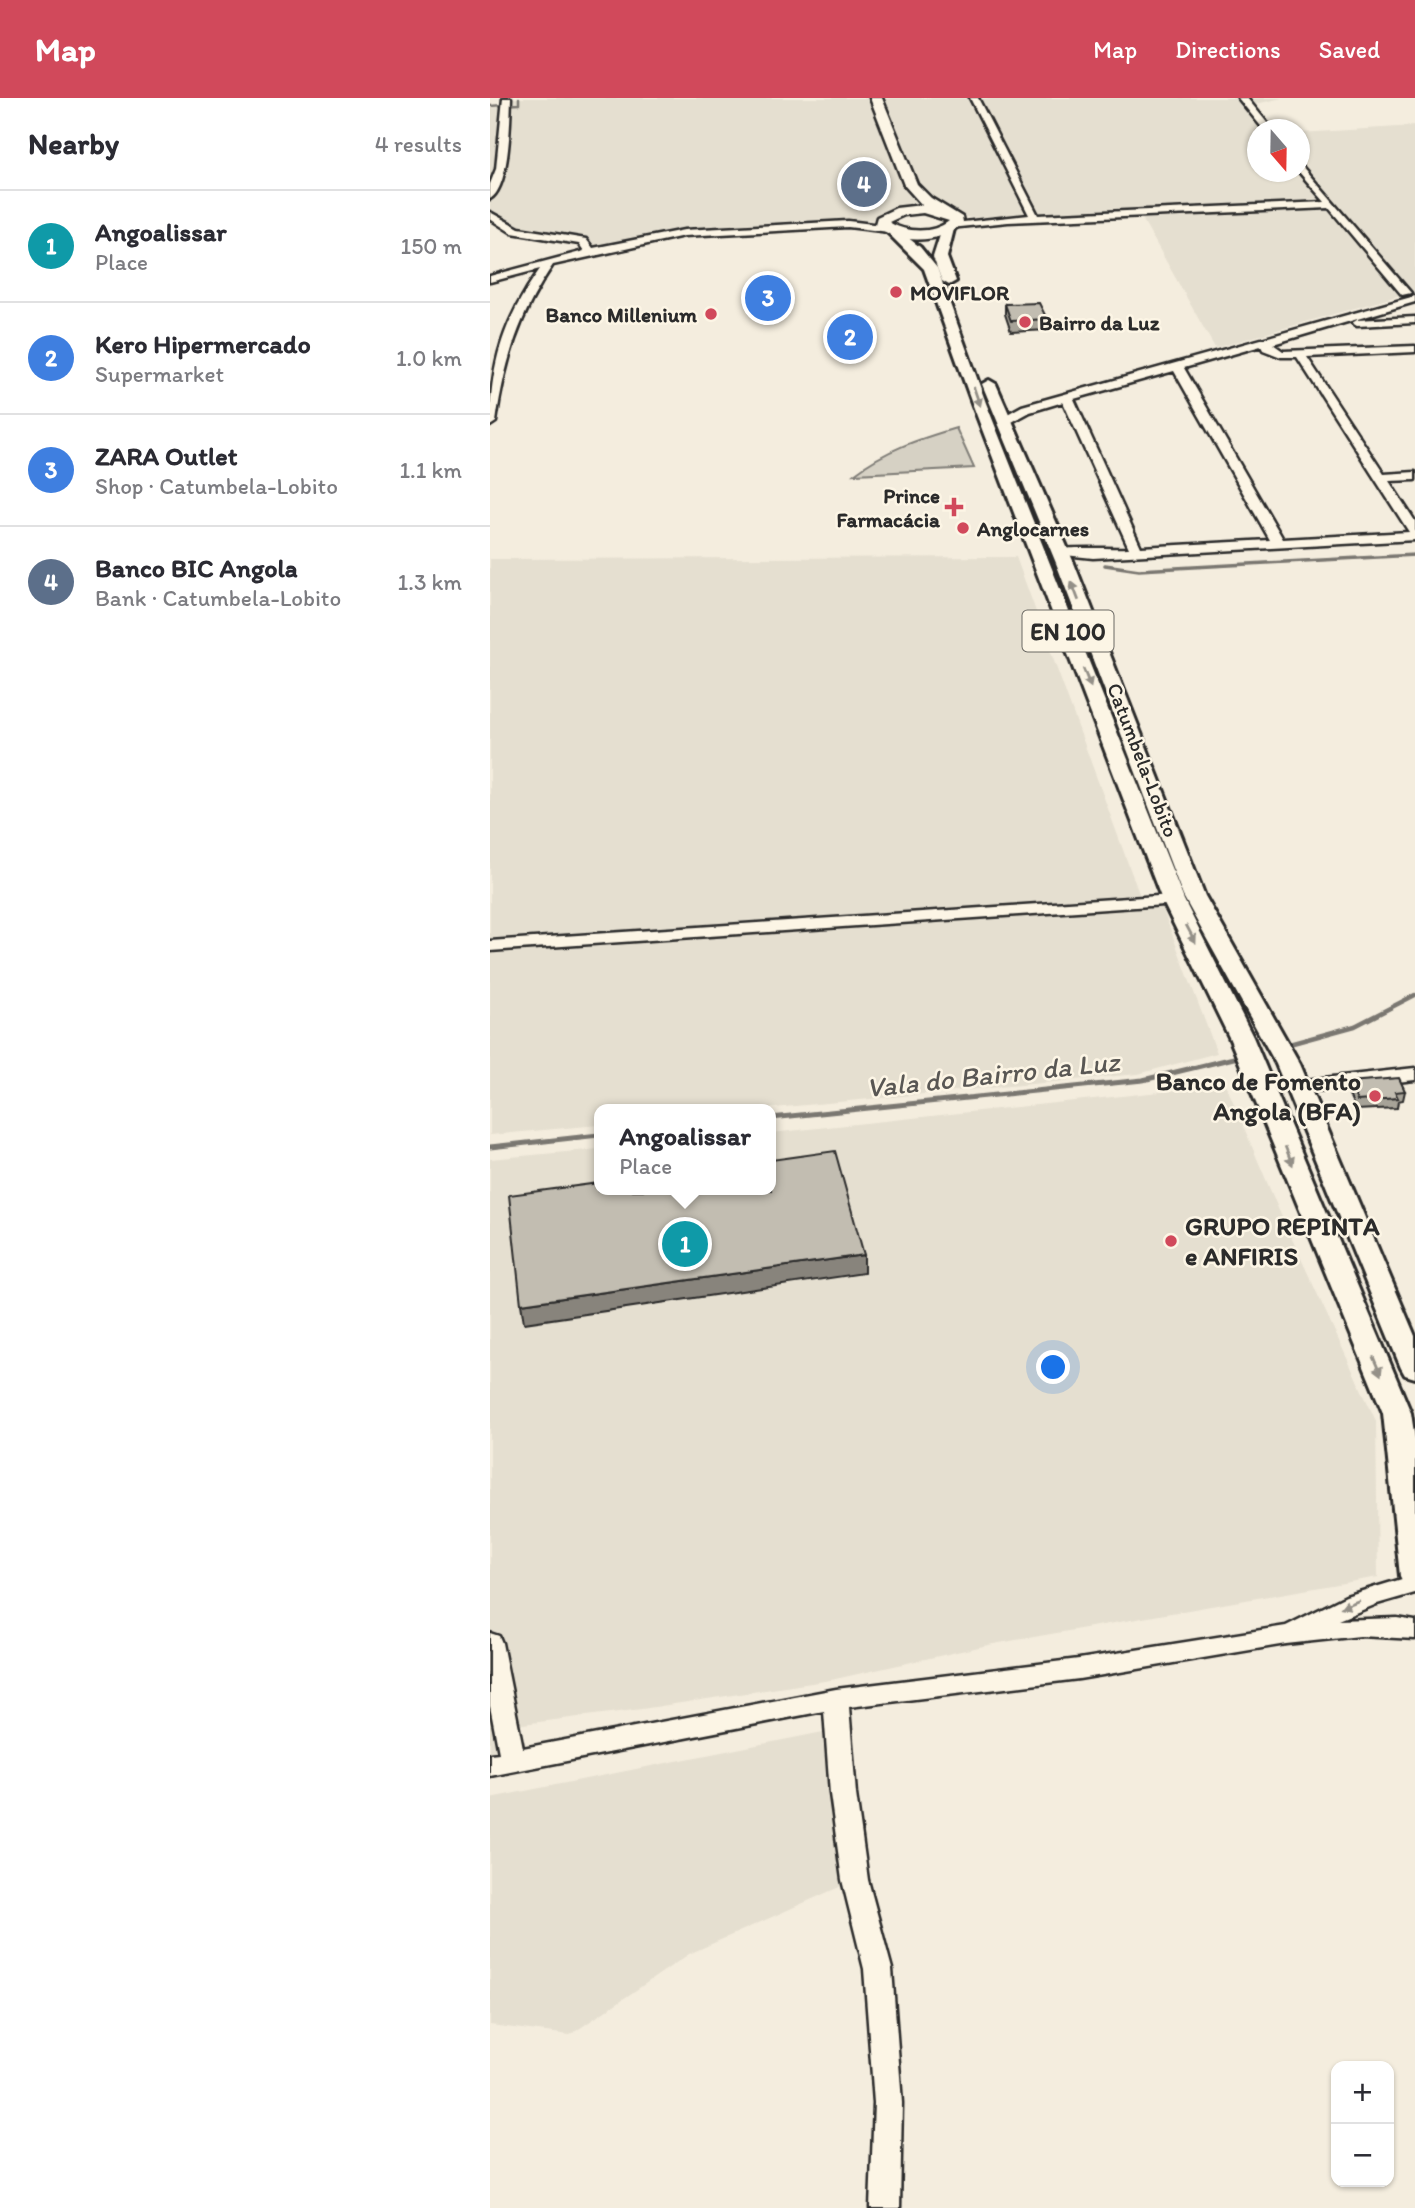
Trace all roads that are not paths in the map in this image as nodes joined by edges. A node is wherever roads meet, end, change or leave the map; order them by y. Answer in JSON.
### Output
{"nodes":[{"id":1,"x":507,"y":98,"type":"edge"},
{"id":2,"x":864,"y":98,"type":"edge"},
{"id":3,"x":876,"y":98,"type":"edge"},
{"id":4,"x":974,"y":98,"type":"edge"},
{"id":5,"x":1242,"y":98,"type":"edge"},
{"id":6,"x":1260,"y":119,"type":"edge"},
{"id":7,"x":1310,"y":179,"type":"edge"},
{"id":8,"x":490,"y":196,"type":"edge"},
{"id":9,"x":1331,"y":205,"type":"junction"},
{"id":10,"x":490,"y":215,"type":"edge"},
{"id":11,"x":1035,"y":218,"type":"junction"},
{"id":12,"x":890,"y":222,"type":"junction"},
{"id":13,"x":952,"y":222,"type":"junction"},
{"id":14,"x":591,"y":252,"type":"junction"},
{"id":15,"x":549,"y":264,"type":"junction"},
{"id":16,"x":490,"y":279,"type":"edge"},
{"id":17,"x":1412,"y":294,"type":"edge"},
{"id":18,"x":1387,"y":306,"type":"junction"},
{"id":19,"x":1414,"y":320,"type":"edge"},
{"id":20,"x":1323,"y":325,"type":"junction"},
{"id":21,"x":1275,"y":338,"type":"junction"},
{"id":22,"x":1415,"y":349,"type":"edge"},
{"id":23,"x":1300,"y":354,"type":"junction"},
{"id":24,"x":1204,"y":358,"type":"junction"},
{"id":25,"x":1177,"y":366,"type":"junction"},
{"id":26,"x":1067,"y":397,"type":"junction"},
{"id":27,"x":1034,"y":407,"type":"junction"},
{"id":28,"x":1007,"y":411,"type":"junction"},
{"id":29,"x":490,"y":422,"type":"edge"},
{"id":30,"x":1415,"y":476,"type":"edge"},
{"id":31,"x":1380,"y":478,"type":"junction"},
{"id":32,"x":1415,"y":534,"type":"edge"},
{"id":33,"x":1279,"y":544,"type":"junction"},
{"id":34,"x":1137,"y":552,"type":"junction"},
{"id":35,"x":1062,"y":557,"type":"junction"},
{"id":36,"x":1173,"y":900,"type":"junction"},
{"id":37,"x":490,"y":946,"type":"edge"},
{"id":38,"x":1415,"y":1074,"type":"edge"},
{"id":39,"x":1292,"y":1075,"type":"junction"},
{"id":40,"x":1415,"y":1368,"type":"edge"},
{"id":41,"x":1415,"y":1576,"type":"edge"},
{"id":42,"x":1415,"y":1584,"type":"edge"},
{"id":43,"x":1415,"y":1630,"type":"edge"},
{"id":44,"x":1286,"y":1635,"type":"junction"},
{"id":45,"x":490,"y":1643,"type":"edge"},
{"id":46,"x":836,"y":1699,"type":"junction"},
{"id":47,"x":501,"y":1763,"type":"edge"},
{"id":48,"x":885,"y":2208,"type":"edge"}],
"edges":[{"from":1,"to":8,"type":"street"},
{"from":2,"to":12,"type":"highway"},
{"from":3,"to":13,"type":"highway"},
{"from":4,"to":11,"type":"street"},
{"from":5,"to":6,"type":"street"},
{"from":7,"to":9,"type":"street"},
{"from":9,"to":11,"type":"street"},
{"from":9,"to":17,"type":"street"},
{"from":10,"to":14,"type":"street"},
{"from":11,"to":13,"type":"street"},
{"from":12,"to":13,"type":"highway"},
{"from":12,"to":13,"type":"highway"},
{"from":12,"to":14,"type":"street"},
{"from":12,"to":36,"type":"main road","name":"Catumbela-Lobito","number":"EN 100","one_way":true},
{"from":13,"to":28,"type":"main road","name":"Catumbela-Lobito","number":"EN 100"},
{"from":14,"to":15,"type":"street"},
{"from":15,"to":16,"type":"street"},
{"from":15,"to":29,"type":"street"},
{"from":17,"to":18,"type":"street"},
{"from":17,"to":28,"type":"street"},
{"from":18,"to":19,"type":"street"},
{"from":18,"to":20,"type":"street"},
{"from":19,"to":20,"type":"street"},
{"from":20,"to":21,"type":"street"},
{"from":21,"to":23,"type":"street"},
{"from":21,"to":24,"type":"street"},
{"from":22,"to":23,"type":"street"},
{"from":23,"to":24,"type":"street"},
{"from":23,"to":31,"type":"street"},
{"from":24,"to":25,"type":"street"},
{"from":25,"to":26,"type":"street"},
{"from":25,"to":33,"type":"street"},
{"from":26,"to":27,"type":"street"},
{"from":26,"to":34,"type":"street"},
{"from":27,"to":28,"type":"street"},
{"from":27,"to":28,"type":"street"},
{"from":28,"to":35,"type":"main road","name":"Catumbela-Lobito","number":"EN 100"},
{"from":30,"to":31,"type":"street"},
{"from":31,"to":32,"type":"street"},
{"from":32,"to":33,"type":"street"},
{"from":33,"to":34,"type":"street"},
{"from":34,"to":35,"type":"street"},
{"from":39,"to":35,"type":"main road","name":"Catumbela-Lobito","number":"EN 100","one_way":true},
{"from":36,"to":37,"type":"street"},
{"from":36,"to":41,"type":"main road","name":"Catumbela-Lobito","number":"EN 100","one_way":true},
{"from":38,"to":39,"type":"street"},
{"from":39,"to":40,"type":"main road","name":"Catumbela-Lobito"},
{"from":42,"to":44,"type":"street","one_way":true},
{"from":43,"to":44,"type":"street"},
{"from":44,"to":46,"type":"street"},
{"from":45,"to":47,"type":"street"},
{"from":46,"to":47,"type":"street"},
{"from":46,"to":48,"type":"street"}]}
